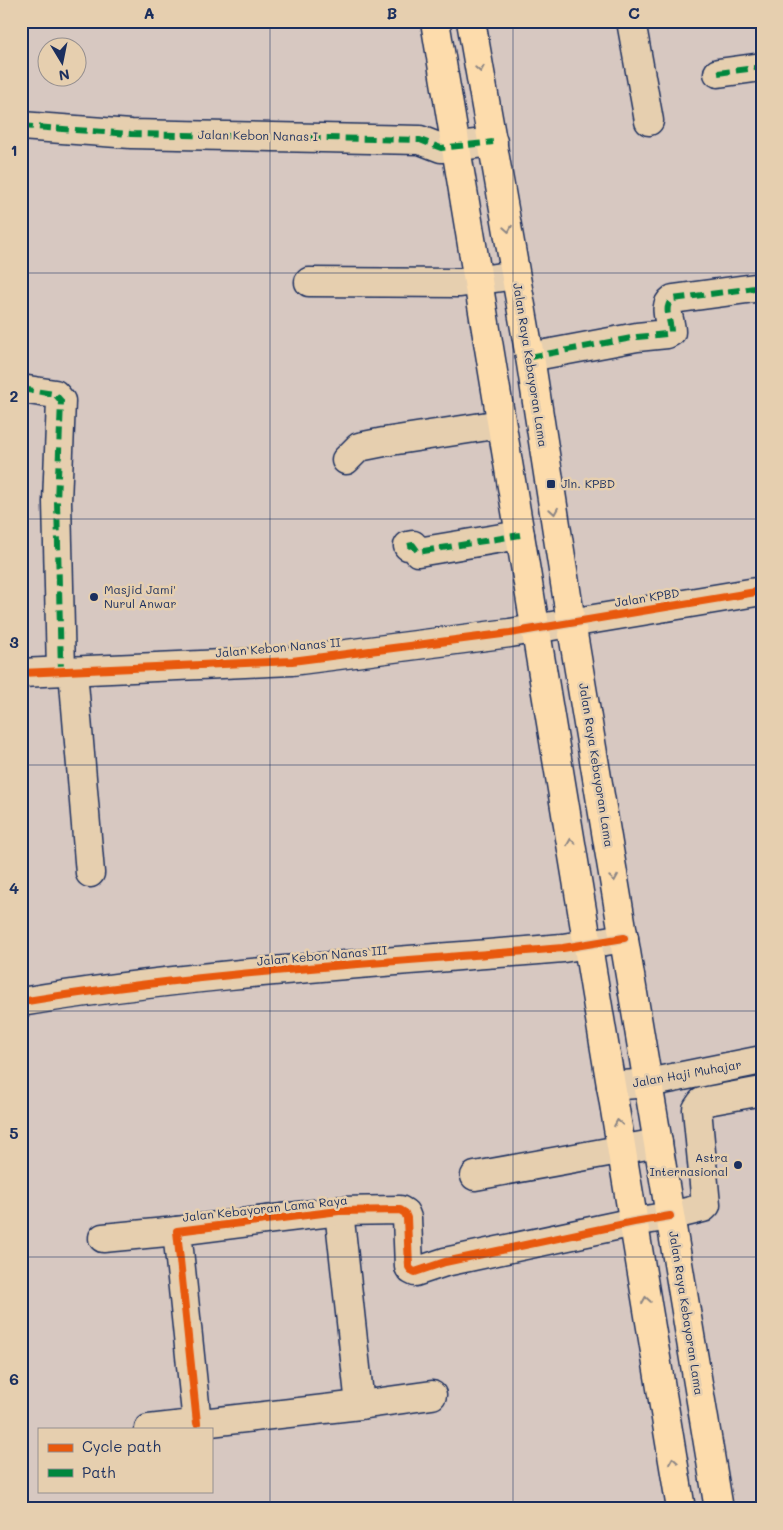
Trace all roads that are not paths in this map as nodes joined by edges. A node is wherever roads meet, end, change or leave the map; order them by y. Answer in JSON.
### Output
{"nodes":[{"id":1,"x":435,"y":21,"type":"edge"},
{"id":2,"x":472,"y":21,"type":"edge"},
{"id":3,"x":631,"y":21,"type":"edge"},
{"id":4,"x":762,"y":67,"type":"edge"},
{"id":5,"x":718,"y":73,"type":"dead end"},
{"id":6,"x":649,"y":121,"type":"dead end"},
{"id":7,"x":21,"y":126,"type":"edge"},
{"id":8,"x":493,"y":142,"type":"junction"},
{"id":9,"x":456,"y":148,"type":"junction"},
{"id":10,"x":516,"y":274,"type":"junction"},
{"id":11,"x":477,"y":280,"type":"junction"},
{"id":12,"x":309,"y":282,"type":"dead end"},
{"id":13,"x":762,"y":286,"type":"edge"},
{"id":14,"x":530,"y":357,"type":"junction"},
{"id":15,"x":21,"y":389,"type":"edge"},
{"id":16,"x":501,"y":424,"type":"junction"},
{"id":17,"x":346,"y":460,"type":"dead end"},
{"id":18,"x":520,"y":536,"type":"junction"},
{"id":19,"x":408,"y":546,"type":"dead end"},
{"id":20,"x":762,"y":591,"type":"edge"},
{"id":21,"x":571,"y":622,"type":"junction"},
{"id":22,"x":535,"y":629,"type":"junction"},
{"id":23,"x":67,"y":671,"type":"junction"},
{"id":24,"x":21,"y":673,"type":"edge"},
{"id":25,"x":584,"y":694,"type":"junction"},
{"id":26,"x":547,"y":700,"type":"junction"},
{"id":27,"x":90,"y":873,"type":"dead end"},
{"id":28,"x":624,"y":938,"type":"junction"},
{"id":29,"x":588,"y":945,"type":"junction"},
{"id":30,"x":21,"y":1002,"type":"edge"},
{"id":31,"x":762,"y":1060,"type":"edge"},
{"id":32,"x":648,"y":1083,"type":"junction"},
{"id":33,"x":611,"y":1086,"type":"junction"},
{"id":34,"x":762,"y":1091,"type":"edge"},
{"id":35,"x":658,"y":1143,"type":"junction"},
{"id":36,"x":622,"y":1149,"type":"junction"},
{"id":37,"x":475,"y":1176,"type":"dead end"},
{"id":38,"x":339,"y":1210,"type":"junction"},
{"id":39,"x":670,"y":1216,"type":"junction"},
{"id":40,"x":634,"y":1222,"type":"junction"},
{"id":41,"x":178,"y":1231,"type":"junction"},
{"id":42,"x":102,"y":1238,"type":"dead end"},
{"id":43,"x":432,"y":1395,"type":"dead end"},
{"id":44,"x":360,"y":1405,"type":"junction"},
{"id":45,"x":197,"y":1423,"type":"junction"},
{"id":46,"x":157,"y":1428,"type":"edge"},
{"id":47,"x":681,"y":1509,"type":"edge"},
{"id":48,"x":719,"y":1509,"type":"edge"}],
"edges":[{"from":1,"to":9,"type":"main road"},
{"from":2,"to":8,"type":"main road","name":"Jalan Raya Kebayoran Lama","one_way":true},
{"from":3,"to":6,"type":"street"},
{"from":4,"to":5,"type":"street"},
{"from":7,"to":9,"type":"street","name":"Jalan Kebon Nanas I"},
{"from":8,"to":9,"type":"street","name":"Jalan Kebon Nanas I"},
{"from":8,"to":10,"type":"main road","name":"Jalan Raya Kebayoran Lama","one_way":true},
{"from":9,"to":11,"type":"main road"},
{"from":10,"to":11,"type":"street"},
{"from":10,"to":14,"type":"main road","name":"Jalan Raya Kebayoran Lama"},
{"from":11,"to":12,"type":"street"},
{"from":11,"to":16,"type":"main road"},
{"from":13,"to":14,"type":"street"},
{"from":14,"to":21,"type":"main road","name":"Jalan Raya Kebayoran Lama","one_way":true},
{"from":15,"to":23,"type":"street"},
{"from":16,"to":17,"type":"street"},
{"from":16,"to":18,"type":"main road"},
{"from":18,"to":19,"type":"street"},
{"from":18,"to":22,"type":"main road"},
{"from":20,"to":21,"type":"street","name":"Jalan KPBD"},
{"from":21,"to":22,"type":"street","name":"Jalan KPBD"},
{"from":21,"to":25,"type":"main road","name":"Jalan Raya Kebayoran Lama"},
{"from":22,"to":23,"type":"street","name":"Jalan Kebon Nanas II"},
{"from":22,"to":26,"type":"main road"},
{"from":23,"to":24,"type":"street","name":"Jalan Kebon Nanas II"},
{"from":23,"to":27,"type":"street"},
{"from":25,"to":26,"type":"main road"},
{"from":25,"to":28,"type":"main road","name":"Jalan Raya Kebayoran Lama","one_way":true},
{"from":29,"to":26,"type":"main road","one_way":true},
{"from":28,"to":29,"type":"street","name":"Jalan Kebon Nanas III"},
{"from":28,"to":32,"type":"main road","name":"Jalan Raya Kebayoran Lama"},
{"from":29,"to":30,"type":"street","name":"Jalan Kebon Nanas III"},
{"from":29,"to":33,"type":"main road"},
{"from":31,"to":32,"type":"street","name":"Jalan Haji Muhajar"},
{"from":32,"to":33,"type":"street","name":"Jalan Haji Muhajar"},
{"from":32,"to":35,"type":"main road","name":"Jalan Raya Kebayoran Lama"},
{"from":36,"to":33,"type":"main road","one_way":true},
{"from":34,"to":39,"type":"street","name":"Jalan Kebayoran Lama Raya"},
{"from":35,"to":36,"type":"street"},
{"from":35,"to":39,"type":"main road","name":"Jalan Raya Kebayoran Lama"},
{"from":36,"to":37,"type":"street"},
{"from":36,"to":40,"type":"main road"},
{"from":38,"to":40,"type":"street","name":"Jalan Kebayoran Lama Raya"},
{"from":38,"to":41,"type":"street","name":"Jalan Kebayoran Lama Raya"},
{"from":38,"to":44,"type":"street","name":"Jalan Kebayoran Lama Raya"},
{"from":39,"to":40,"type":"street","name":"Jalan Kebayoran Lama Raya"},
{"from":39,"to":48,"type":"main road","name":"Jalan Raya Kebayoran Lama"},
{"from":47,"to":40,"type":"main road","one_way":true},
{"from":41,"to":42,"type":"street","name":"Jalan Kebayoran Lama Raya"},
{"from":41,"to":45,"type":"street","name":"Jalan Kebayoran Lama Raya"},
{"from":43,"to":44,"type":"street"},
{"from":44,"to":45,"type":"street"},
{"from":45,"to":46,"type":"street"}]}
